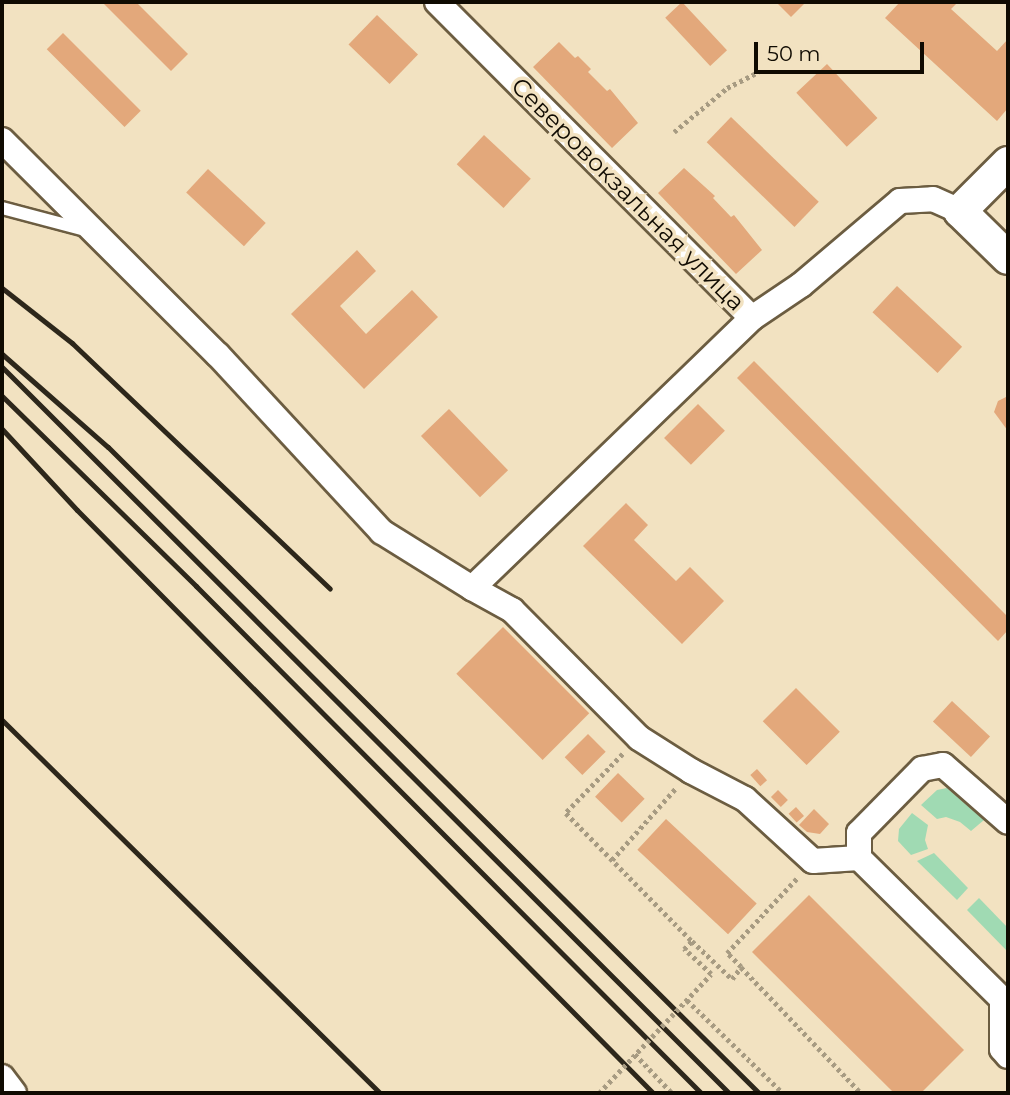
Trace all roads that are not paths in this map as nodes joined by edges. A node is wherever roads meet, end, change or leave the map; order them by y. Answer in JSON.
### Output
{"nodes":[{"id":1,"x":438,"y":2,"type":"edge"},
{"id":2,"x":2,"y":140,"type":"edge"},
{"id":3,"x":1008,"y":163,"type":"edge"},
{"id":4,"x":2,"y":208,"type":"edge"},
{"id":5,"x":960,"y":211,"type":"junction"},
{"id":6,"x":92,"y":232,"type":"junction"},
{"id":7,"x":1008,"y":258,"type":"edge"},
{"id":8,"x":752,"y":318,"type":"junction"},
{"id":9,"x":472,"y":588,"type":"junction"},
{"id":10,"x":1008,"y":822,"type":"edge"},
{"id":11,"x":859,"y":858,"type":"junction"},
{"id":12,"x":1005,"y":999,"type":"edge"},
{"id":13,"x":1008,"y":1056,"type":"edge"},
{"id":14,"x":2,"y":1077,"type":"edge"},
{"id":15,"x":14,"y":1093,"type":"edge"}],
"edges":[{"from":1,"to":8,"type":"street","name":"Северовокзальная улица"},
{"from":2,"to":6,"type":"street"},
{"from":3,"to":5,"type":"street"},
{"from":4,"to":6,"type":"lane"},
{"from":5,"to":7,"type":"street"},
{"from":5,"to":8,"type":"street"},
{"from":6,"to":9,"type":"street"},
{"from":8,"to":9,"type":"street","name":"Северовокзальная улица"},
{"from":9,"to":11,"type":"street"},
{"from":10,"to":11,"type":"street"},
{"from":11,"to":12,"type":"street"},
{"from":12,"to":13,"type":"street"},
{"from":14,"to":15,"type":"street"}]}
